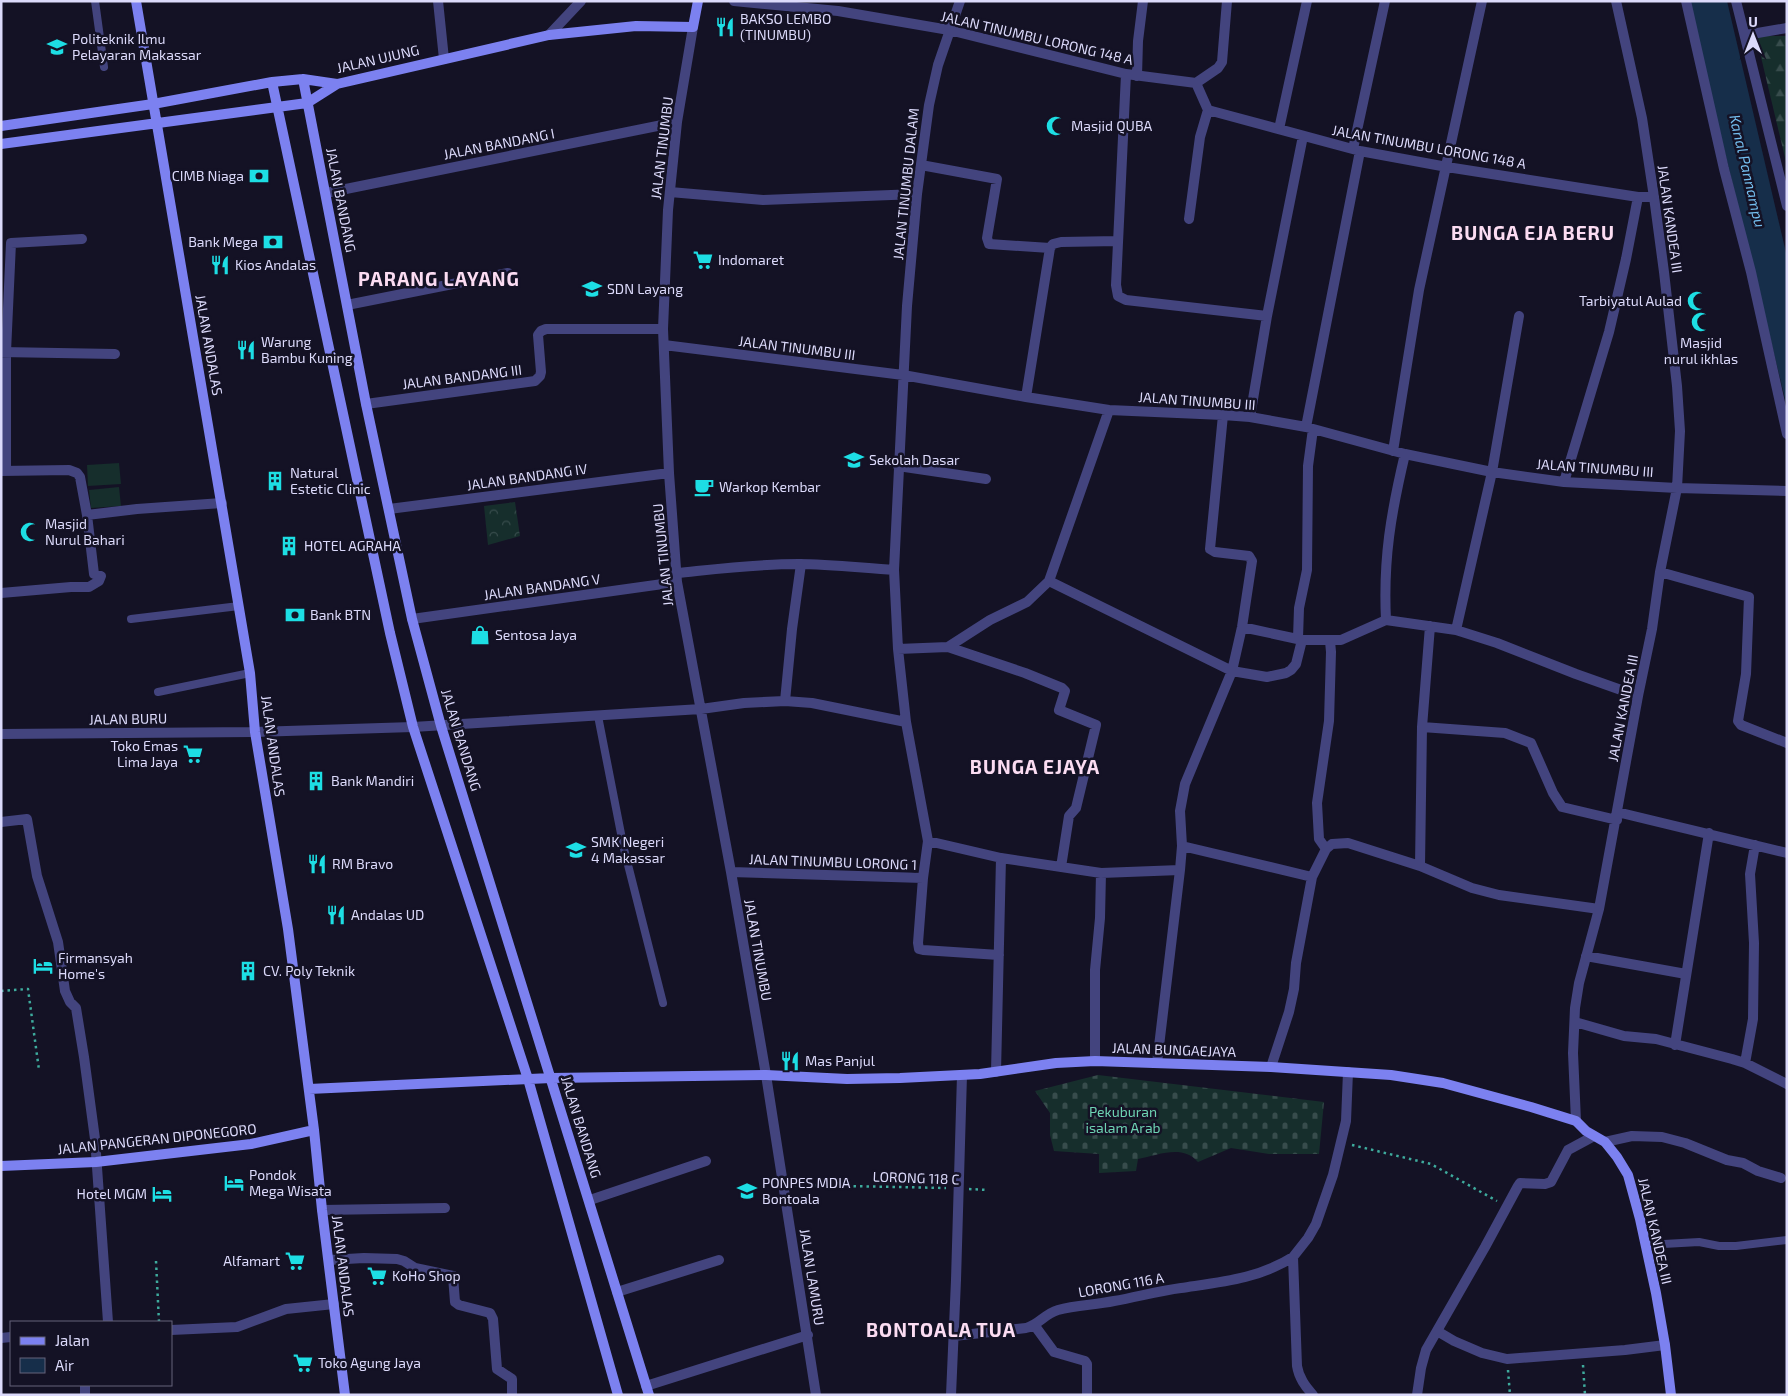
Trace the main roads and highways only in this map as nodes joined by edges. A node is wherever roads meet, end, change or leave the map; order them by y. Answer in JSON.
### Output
{"nodes":[{"id":1,"x":136,"y":1,"type":"edge"},
{"id":2,"x":698,"y":1,"type":"edge"},
{"id":3,"x":303,"y":79,"type":"junction"},
{"id":4,"x":272,"y":82,"type":"junction"},
{"id":5,"x":337,"y":84,"type":"junction"},
{"id":6,"x":308,"y":103,"type":"junction"},
{"id":7,"x":153,"y":104,"type":"junction"},
{"id":8,"x":277,"y":108,"type":"junction"},
{"id":9,"x":156,"y":122,"type":"junction"},
{"id":10,"x":1,"y":126,"type":"edge"},
{"id":11,"x":1,"y":144,"type":"edge"},
{"id":12,"x":551,"y":1078,"type":"junction"},
{"id":13,"x":528,"y":1079,"type":"junction"},
{"id":14,"x":309,"y":1089,"type":"junction"},
{"id":15,"x":1576,"y":1121,"type":"joint"},
{"id":16,"x":314,"y":1130,"type":"junction"},
{"id":17,"x":1,"y":1166,"type":"edge"},
{"id":18,"x":647,"y":1390,"type":"edge"},
{"id":19,"x":345,"y":1395,"type":"edge"},
{"id":20,"x":618,"y":1395,"type":"edge"},
{"id":21,"x":1671,"y":1395,"type":"edge"}],
"edges":[{"from":1,"to":7,"type":"main road","name":"JALAN ANDALAS"},
{"from":2,"to":5,"type":"main road","name":"JALAN UJUNG"},
{"from":3,"to":4,"type":"main road","name":"JALAN UJUNG"},
{"from":3,"to":5,"type":"main road","name":"JALAN UJUNG"},
{"from":3,"to":6,"type":"main road","name":"JALAN BANDANG"},
{"from":4,"to":7,"type":"main road","name":"JALAN UJUNG"},
{"from":4,"to":8,"type":"main road"},
{"from":5,"to":6,"type":"main road"},
{"from":6,"to":8,"type":"main road"},
{"from":6,"to":12,"type":"main road","name":"JALAN BANDANG"},
{"from":7,"to":9,"type":"main road","name":"JALAN ANDALAS"},
{"from":7,"to":10,"type":"main road","name":"JALAN UJUNG"},
{"from":8,"to":9,"type":"main road"},
{"from":8,"to":13,"type":"main road"},
{"from":9,"to":11,"type":"main road"},
{"from":9,"to":14,"type":"main road","name":"JALAN ANDALAS"},
{"from":12,"to":13,"type":"main road"},
{"from":12,"to":15,"type":"main road","name":"JALAN BUNGAEJAYA"},
{"from":12,"to":18,"type":"main road","name":"JALAN BANDANG"},
{"from":13,"to":14,"type":"main road"},
{"from":13,"to":20,"type":"main road"},
{"from":14,"to":16,"type":"main road","name":"JALAN ANDALAS"},
{"from":15,"to":21,"type":"main road","name":"JALAN KANDEA III"},
{"from":16,"to":17,"type":"main road","name":"JALAN PANGERAN DIPONEGORO"},
{"from":16,"to":19,"type":"main road","name":"JALAN ANDALAS"}]}
